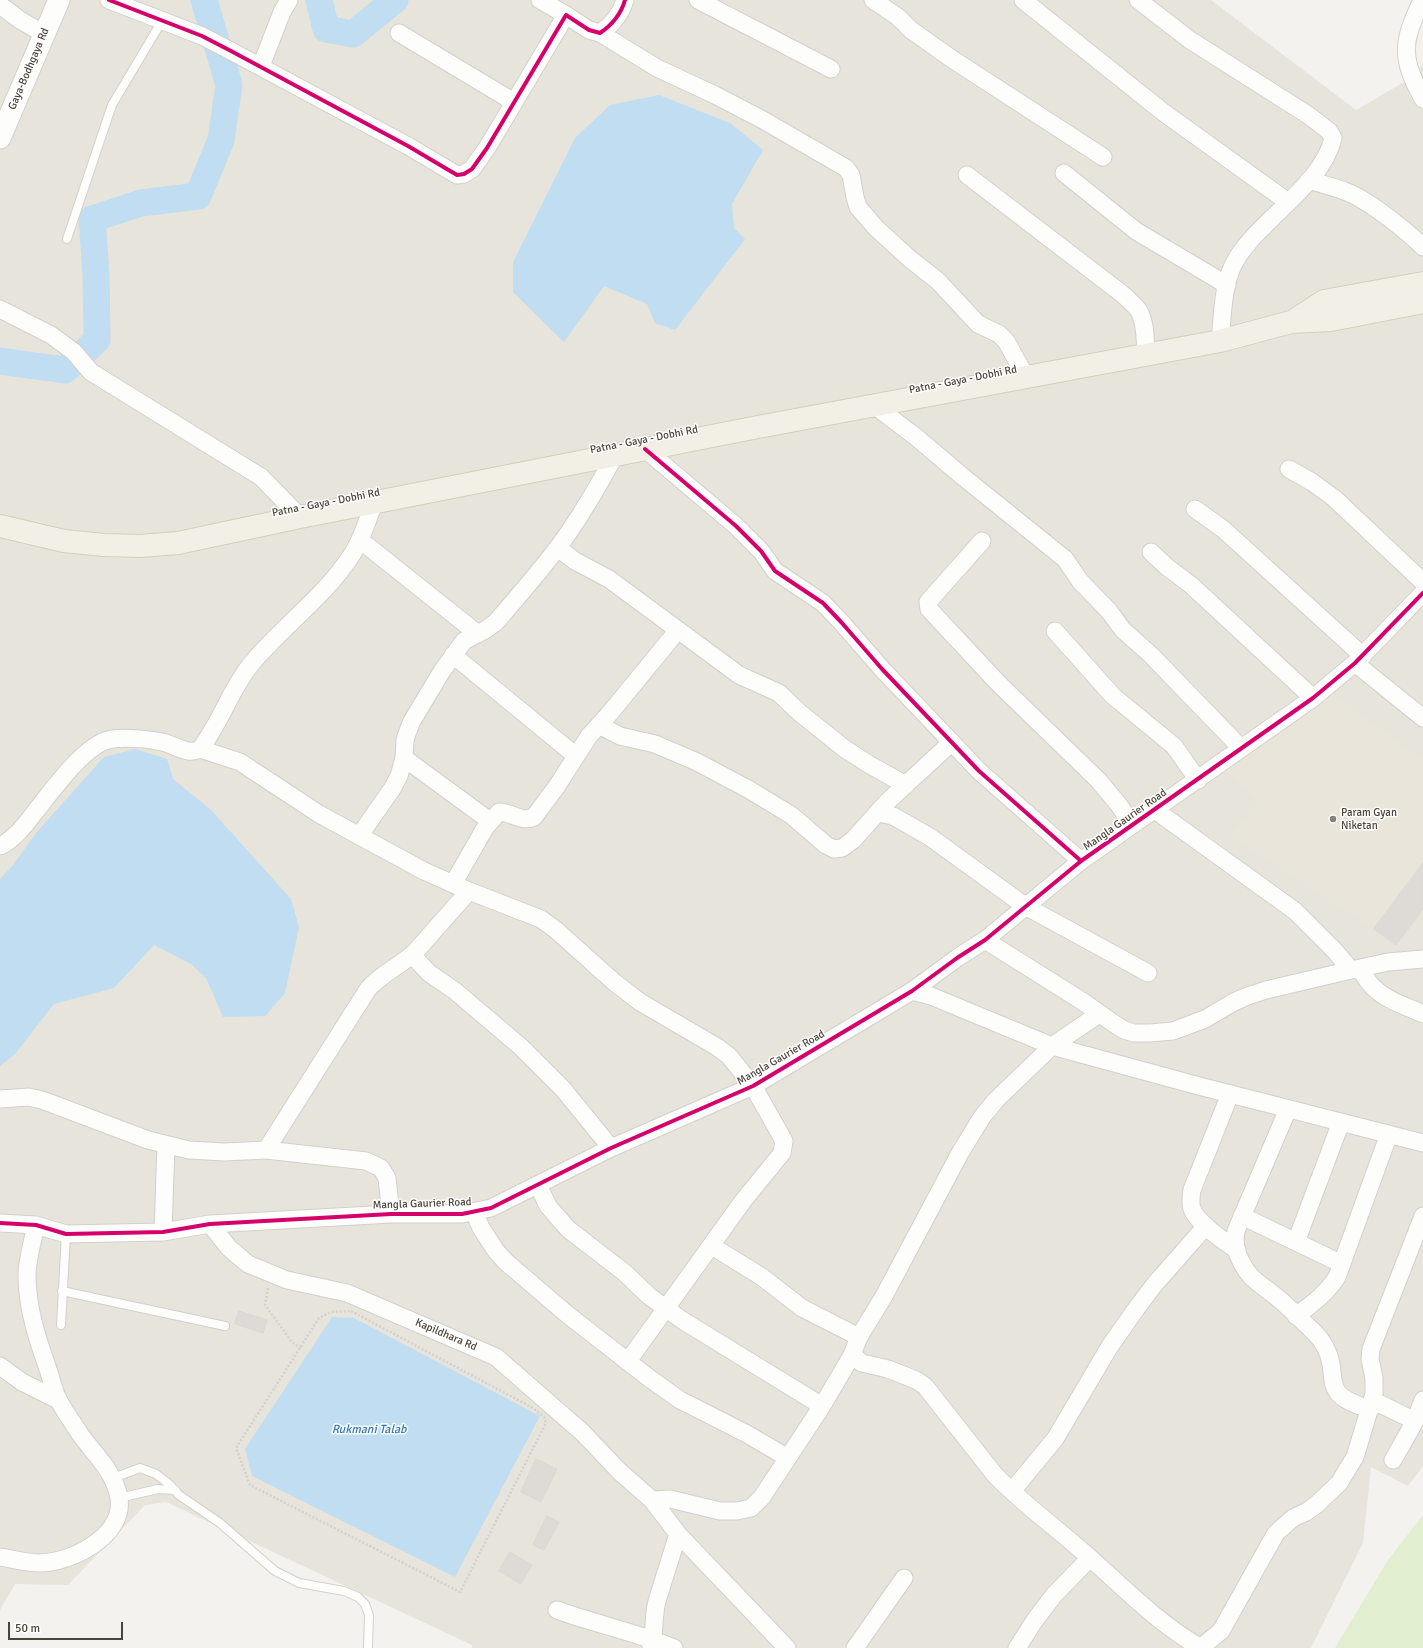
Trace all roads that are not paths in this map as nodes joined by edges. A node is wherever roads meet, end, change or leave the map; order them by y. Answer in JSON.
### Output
{"nodes":[{"id":1,"x":59,"y":0,"type":"edge"},
{"id":2,"x":109,"y":0,"type":"edge"},
{"id":3,"x":289,"y":0,"type":"edge"},
{"id":4,"x":540,"y":0,"type":"edge"},
{"id":5,"x":626,"y":0,"type":"edge"},
{"id":6,"x":698,"y":0,"type":"edge"},
{"id":7,"x":873,"y":0,"type":"edge"},
{"id":8,"x":1023,"y":0,"type":"edge"},
{"id":9,"x":1138,"y":0,"type":"edge"},
{"id":10,"x":1422,"y":0,"type":"edge"},
{"id":11,"x":0,"y":5,"type":"edge"},
{"id":12,"x":566,"y":15,"type":"junction"},
{"id":13,"x":162,"y":21,"type":"junction"},
{"id":14,"x":399,"y":33,"type":"dead end"},
{"id":15,"x":600,"y":33,"type":"junction"},
{"id":16,"x":44,"y":34,"type":"junction"},
{"id":17,"x":261,"y":66,"type":"junction"},
{"id":18,"x":831,"y":69,"type":"dead end"},
{"id":19,"x":1423,"y":99,"type":"edge"},
{"id":20,"x":514,"y":102,"type":"junction"},
{"id":21,"x":2,"y":130,"type":"edge"},
{"id":22,"x":1103,"y":158,"type":"dead end"},
{"id":23,"x":1064,"y":173,"type":"dead end"},
{"id":24,"x":967,"y":175,"type":"dead end"},
{"id":25,"x":1309,"y":180,"type":"junction"},
{"id":26,"x":1288,"y":202,"type":"junction"},
{"id":27,"x":66,"y":240,"type":"dead end"},
{"id":28,"x":1423,"y":247,"type":"edge"},
{"id":29,"x":1423,"y":283,"type":"edge"},
{"id":30,"x":1227,"y":285,"type":"junction"},
{"id":31,"x":1423,"y":302,"type":"edge"},
{"id":32,"x":0,"y":309,"type":"edge"},
{"id":33,"x":1291,"y":322,"type":"junction"},
{"id":34,"x":1220,"y":341,"type":"junction"},
{"id":35,"x":1146,"y":355,"type":"junction"},
{"id":36,"x":1026,"y":377,"type":"junction"},
{"id":37,"x":875,"y":406,"type":"junction"},
{"id":38,"x":645,"y":449,"type":"junction"},
{"id":39,"x":615,"y":455,"type":"junction"},
{"id":40,"x":1289,"y":469,"type":"dead end"},
{"id":41,"x":374,"y":503,"type":"junction"},
{"id":42,"x":1195,"y":509,"type":"dead end"},
{"id":43,"x":300,"y":517,"type":"junction"},
{"id":44,"x":0,"y":526,"type":"edge"},
{"id":45,"x":360,"y":540,"type":"junction"},
{"id":46,"x":982,"y":541,"type":"dead end"},
{"id":47,"x":558,"y":548,"type":"junction"},
{"id":48,"x":1151,"y":552,"type":"dead end"},
{"id":49,"x":1423,"y":582,"type":"edge"},
{"id":50,"x":1419,"y":604,"type":"edge"},
{"id":51,"x":678,"y":630,"type":"junction"},
{"id":52,"x":1055,"y":631,"type":"dead end"},
{"id":53,"x":478,"y":634,"type":"junction"},
{"id":54,"x":453,"y":655,"type":"junction"},
{"id":55,"x":1359,"y":660,"type":"junction"},
{"id":56,"x":1313,"y":698,"type":"junction"},
{"id":57,"x":1423,"y":718,"type":"edge"},
{"id":58,"x":599,"y":724,"type":"junction"},
{"id":59,"x":952,"y":742,"type":"junction"},
{"id":60,"x":1241,"y":748,"type":"junction"},
{"id":61,"x":200,"y":749,"type":"junction"},
{"id":62,"x":576,"y":756,"type":"junction"},
{"id":63,"x":404,"y":758,"type":"junction"},
{"id":64,"x":1198,"y":780,"type":"junction"},
{"id":65,"x":906,"y":785,"type":"junction"},
{"id":66,"x":1155,"y":810,"type":"junction"},
{"id":67,"x":877,"y":813,"type":"junction"},
{"id":68,"x":490,"y":821,"type":"junction"},
{"id":69,"x":1132,"y":825,"type":"junction"},
{"id":70,"x":359,"y":836,"type":"junction"},
{"id":71,"x":0,"y":846,"type":"edge"},
{"id":72,"x":1081,"y":861,"type":"junction"},
{"id":73,"x":453,"y":884,"type":"junction"},
{"id":74,"x":469,"y":891,"type":"junction"},
{"id":75,"x":1025,"y":906,"type":"junction"},
{"id":76,"x":985,"y":940,"type":"junction"},
{"id":77,"x":412,"y":955,"type":"junction"},
{"id":78,"x":1423,"y":959,"type":"edge"},
{"id":79,"x":1355,"y":969,"type":"junction"},
{"id":80,"x":1148,"y":973,"type":"dead end"},
{"id":81,"x":912,"y":992,"type":"junction"},
{"id":82,"x":1099,"y":1014,"type":"junction"},
{"id":83,"x":1423,"y":1014,"type":"edge"},
{"id":84,"x":1052,"y":1046,"type":"junction"},
{"id":85,"x":753,"y":1086,"type":"junction"},
{"id":86,"x":1230,"y":1094,"type":"junction"},
{"id":87,"x":0,"y":1099,"type":"edge"},
{"id":88,"x":1288,"y":1109,"type":"junction"},
{"id":89,"x":1341,"y":1122,"type":"junction"},
{"id":90,"x":1389,"y":1134,"type":"junction"},
{"id":91,"x":1423,"y":1143,"type":"edge"},
{"id":92,"x":166,"y":1145,"type":"junction"},
{"id":93,"x":611,"y":1148,"type":"junction"},
{"id":94,"x":266,"y":1150,"type":"junction"},
{"id":95,"x":538,"y":1185,"type":"junction"},
{"id":96,"x":474,"y":1212,"type":"junction"},
{"id":97,"x":391,"y":1214,"type":"junction"},
{"id":98,"x":1242,"y":1216,"type":"junction"},
{"id":99,"x":1423,"y":1216,"type":"edge"},
{"id":100,"x":0,"y":1224,"type":"edge"},
{"id":101,"x":210,"y":1224,"type":"junction"},
{"id":102,"x":36,"y":1225,"type":"junction"},
{"id":103,"x":1206,"y":1226,"type":"junction"},
{"id":104,"x":163,"y":1232,"type":"junction"},
{"id":105,"x":66,"y":1234,"type":"junction"},
{"id":106,"x":1296,"y":1242,"type":"junction"},
{"id":107,"x":712,"y":1246,"type":"junction"},
{"id":108,"x":1236,"y":1250,"type":"junction"},
{"id":109,"x":1342,"y":1264,"type":"junction"},
{"id":110,"x":62,"y":1291,"type":"junction"},
{"id":111,"x":665,"y":1309,"type":"junction"},
{"id":112,"x":1296,"y":1316,"type":"junction"},
{"id":113,"x":61,"y":1324,"type":"dead end"},
{"id":114,"x":225,"y":1326,"type":"dead end"},
{"id":115,"x":859,"y":1337,"type":"junction"},
{"id":116,"x":852,"y":1355,"type":"junction"},
{"id":117,"x":628,"y":1361,"type":"junction"},
{"id":118,"x":0,"y":1366,"type":"edge"},
{"id":119,"x":58,"y":1400,"type":"junction"},
{"id":120,"x":1423,"y":1400,"type":"edge"},
{"id":121,"x":1371,"y":1405,"type":"junction"},
{"id":122,"x":822,"y":1406,"type":"junction"},
{"id":123,"x":1414,"y":1421,"type":"junction"},
{"id":124,"x":788,"y":1458,"type":"junction"},
{"id":125,"x":1393,"y":1460,"type":"dead end"},
{"id":126,"x":113,"y":1478,"type":"junction"},
{"id":127,"x":175,"y":1490,"type":"junction"},
{"id":128,"x":1012,"y":1491,"type":"junction"},
{"id":129,"x":119,"y":1498,"type":"junction"},
{"id":130,"x":652,"y":1500,"type":"junction"},
{"id":131,"x":678,"y":1534,"type":"junction"},
{"id":132,"x":0,"y":1556,"type":"edge"},
{"id":133,"x":1090,"y":1558,"type":"junction"},
{"id":134,"x":904,"y":1578,"type":"dead end"},
{"id":135,"x":557,"y":1610,"type":"dead end"},
{"id":136,"x":652,"y":1644,"type":"edge"},
{"id":137,"x":368,"y":1648,"type":"edge"},
{"id":138,"x":674,"y":1648,"type":"edge"},
{"id":139,"x":787,"y":1648,"type":"edge"},
{"id":140,"x":856,"y":1648,"type":"edge"},
{"id":141,"x":1017,"y":1648,"type":"edge"},
{"id":142,"x":1200,"y":1648,"type":"edge"}],
"edges":[{"from":1,"to":16,"type":"street","name":"Gaya-Bodhgaya Rd"},
{"from":2,"to":13,"type":"street"},
{"from":3,"to":17,"type":"street"},
{"from":4,"to":12,"type":"street"},
{"from":5,"to":15,"type":"street"},
{"from":6,"to":18,"type":"street"},
{"from":7,"to":22,"type":"street"},
{"from":8,"to":26,"type":"street"},
{"from":9,"to":25,"type":"street"},
{"from":10,"to":19,"type":"street"},
{"from":11,"to":16,"type":"street"},
{"from":12,"to":15,"type":"street"},
{"from":12,"to":20,"type":"street"},
{"from":13,"to":17,"type":"street"},
{"from":13,"to":27,"type":"lane"},
{"from":14,"to":20,"type":"street"},
{"from":15,"to":36,"type":"street"},
{"from":16,"to":21,"type":"street","name":"Gaya-Bodhgaya Rd"},
{"from":17,"to":20,"type":"street"},
{"from":23,"to":30,"type":"street"},
{"from":24,"to":35,"type":"street"},
{"from":25,"to":26,"type":"street"},
{"from":25,"to":28,"type":"street"},
{"from":26,"to":30,"type":"street"},
{"from":29,"to":33,"type":"main road","name":"Patna - Gaya - Dobhi Rd"},
{"from":30,"to":34,"type":"street"},
{"from":31,"to":33,"type":"main road","name":"Patna - Gaya - Dobhi Rd"},
{"from":32,"to":43,"type":"street"},
{"from":33,"to":34,"type":"main road","name":"Patna - Gaya - Dobhi Rd"},
{"from":34,"to":35,"type":"main road","name":"Patna - Gaya - Dobhi Rd"},
{"from":35,"to":36,"type":"main road","name":"Patna - Gaya - Dobhi Rd"},
{"from":36,"to":37,"type":"main road","name":"Patna - Gaya - Dobhi Rd"},
{"from":37,"to":38,"type":"main road","name":"Patna - Gaya - Dobhi Rd"},
{"from":37,"to":60,"type":"street"},
{"from":38,"to":39,"type":"main road","name":"Patna - Gaya - Dobhi Rd"},
{"from":38,"to":59,"type":"street"},
{"from":39,"to":41,"type":"main road","name":"Patna - Gaya - Dobhi Rd"},
{"from":39,"to":47,"type":"street"},
{"from":40,"to":49,"type":"street"},
{"from":41,"to":43,"type":"main road","name":"Patna - Gaya - Dobhi Rd"},
{"from":41,"to":45,"type":"street"},
{"from":42,"to":55,"type":"street"},
{"from":43,"to":44,"type":"main road","name":"Patna - Gaya - Dobhi Rd"},
{"from":45,"to":53,"type":"street"},
{"from":45,"to":61,"type":"street"},
{"from":46,"to":69,"type":"street"},
{"from":47,"to":51,"type":"street"},
{"from":47,"to":53,"type":"street"},
{"from":48,"to":56,"type":"street"},
{"from":50,"to":55,"type":"street","name":"Mangla Gaurier Road"},
{"from":51,"to":58,"type":"street"},
{"from":51,"to":65,"type":"street"},
{"from":52,"to":64,"type":"street"},
{"from":53,"to":54,"type":"street"},
{"from":54,"to":62,"type":"street"},
{"from":54,"to":63,"type":"street"},
{"from":55,"to":56,"type":"street","name":"Mangla Gaurier Road"},
{"from":55,"to":57,"type":"street"},
{"from":56,"to":60,"type":"street","name":"Mangla Gaurier Road"},
{"from":58,"to":62,"type":"street"},
{"from":58,"to":67,"type":"street"},
{"from":59,"to":65,"type":"street"},
{"from":59,"to":72,"type":"street"},
{"from":60,"to":64,"type":"street","name":"Mangla Gaurier Road"},
{"from":61,"to":70,"type":"street"},
{"from":61,"to":71,"type":"street"},
{"from":62,"to":68,"type":"street"},
{"from":63,"to":68,"type":"street"},
{"from":63,"to":70,"type":"street"},
{"from":64,"to":66,"type":"street","name":"Mangla Gaurier Road"},
{"from":65,"to":67,"type":"street"},
{"from":66,"to":69,"type":"street","name":"Mangla Gaurier Road"},
{"from":66,"to":79,"type":"street"},
{"from":67,"to":75,"type":"street"},
{"from":68,"to":73,"type":"street"},
{"from":69,"to":72,"type":"street","name":"Mangla Gaurier Road"},
{"from":70,"to":73,"type":"street"},
{"from":72,"to":75,"type":"street","name":"Mangla Gaurier Road"},
{"from":73,"to":74,"type":"street"},
{"from":74,"to":77,"type":"street"},
{"from":74,"to":85,"type":"street"},
{"from":75,"to":76,"type":"street","name":"Mangla Gaurier Road"},
{"from":75,"to":80,"type":"street"},
{"from":76,"to":81,"type":"street","name":"Mangla Gaurier Road"},
{"from":76,"to":82,"type":"street"},
{"from":77,"to":93,"type":"street"},
{"from":77,"to":94,"type":"street"},
{"from":78,"to":79,"type":"street"},
{"from":79,"to":82,"type":"street"},
{"from":79,"to":83,"type":"street"},
{"from":81,"to":84,"type":"street"},
{"from":81,"to":85,"type":"street","name":"Mangla Gaurier Road"},
{"from":82,"to":84,"type":"street"},
{"from":84,"to":86,"type":"street"},
{"from":84,"to":115,"type":"street"},
{"from":85,"to":93,"type":"street","name":"Mangla Gaurier Road"},
{"from":85,"to":107,"type":"street"},
{"from":86,"to":88,"type":"street"},
{"from":86,"to":103,"type":"street"},
{"from":87,"to":92,"type":"street"},
{"from":88,"to":89,"type":"street"},
{"from":88,"to":98,"type":"street"},
{"from":89,"to":90,"type":"street"},
{"from":89,"to":106,"type":"street"},
{"from":90,"to":91,"type":"street"},
{"from":90,"to":109,"type":"street"},
{"from":92,"to":94,"type":"street"},
{"from":92,"to":104,"type":"street"},
{"from":93,"to":95,"type":"street","name":"Mangla Gaurier Road"},
{"from":94,"to":97,"type":"street"},
{"from":95,"to":96,"type":"street","name":"Mangla Gaurier Road"},
{"from":95,"to":111,"type":"street"},
{"from":96,"to":97,"type":"street","name":"Mangla Gaurier Road"},
{"from":96,"to":117,"type":"street"},
{"from":97,"to":101,"type":"street","name":"Mangla Gaurier Road"},
{"from":98,"to":106,"type":"street"},
{"from":98,"to":108,"type":"street"},
{"from":99,"to":121,"type":"street"},
{"from":100,"to":102,"type":"street","name":"Mangla Gaurier Road"},
{"from":101,"to":104,"type":"street","name":"Mangla Gaurier Road"},
{"from":101,"to":130,"type":"street","name":"Kapildhara Rd"},
{"from":102,"to":105,"type":"street","name":"Mangla Gaurier Road"},
{"from":102,"to":119,"type":"street"},
{"from":103,"to":108,"type":"street"},
{"from":103,"to":128,"type":"street"},
{"from":104,"to":105,"type":"street","name":"Mangla Gaurier Road"},
{"from":105,"to":110,"type":"lane"},
{"from":106,"to":109,"type":"street"},
{"from":107,"to":111,"type":"street"},
{"from":107,"to":115,"type":"street"},
{"from":108,"to":112,"type":"street"},
{"from":109,"to":112,"type":"street"},
{"from":110,"to":113,"type":"lane"},
{"from":110,"to":114,"type":"lane"},
{"from":111,"to":117,"type":"street"},
{"from":111,"to":122,"type":"street"},
{"from":112,"to":121,"type":"street"},
{"from":115,"to":116,"type":"street"},
{"from":116,"to":122,"type":"street"},
{"from":116,"to":128,"type":"street"},
{"from":117,"to":124,"type":"street"},
{"from":118,"to":119,"type":"street"},
{"from":119,"to":126,"type":"street"},
{"from":120,"to":123,"type":"street"},
{"from":121,"to":123,"type":"street"},
{"from":121,"to":142,"type":"street"},
{"from":122,"to":124,"type":"street"},
{"from":123,"to":125,"type":"street"},
{"from":124,"to":130,"type":"street"},
{"from":126,"to":127,"type":"lane"},
{"from":126,"to":129,"type":"street"},
{"from":127,"to":129,"type":"lane"},
{"from":127,"to":137,"type":"lane"},
{"from":128,"to":133,"type":"street"},
{"from":129,"to":132,"type":"street"},
{"from":130,"to":131,"type":"street","name":"Kapildhara Rd"},
{"from":131,"to":136,"type":"street"},
{"from":131,"to":139,"type":"street","name":"Kapildhara Rd"},
{"from":133,"to":141,"type":"street"},
{"from":133,"to":142,"type":"street"},
{"from":134,"to":140,"type":"street"},
{"from":135,"to":136,"type":"street"},
{"from":136,"to":138,"type":"street"}]}
